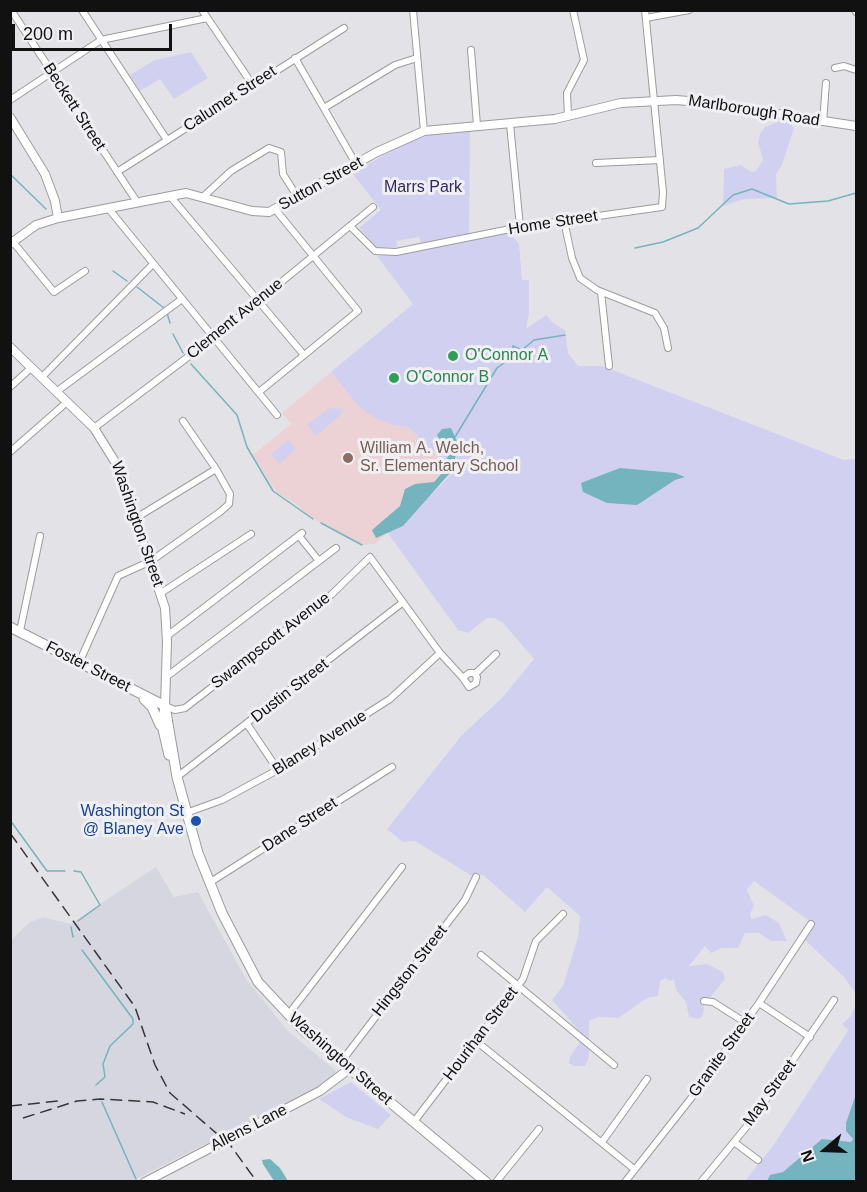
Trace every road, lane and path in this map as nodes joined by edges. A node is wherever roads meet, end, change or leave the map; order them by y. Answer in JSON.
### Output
{"nodes":[{"id":1,"x":11,"y":10,"type":"edge"},
{"id":2,"x":82,"y":10,"type":"edge"},
{"id":3,"x":202,"y":10,"type":"edge"},
{"id":4,"x":413,"y":10,"type":"edge"},
{"id":5,"x":573,"y":10,"type":"edge"},
{"id":6,"x":689,"y":10,"type":"edge"},
{"id":7,"x":645,"y":14,"type":"edge"},
{"id":8,"x":207,"y":18,"type":"junction"},
{"id":9,"x":344,"y":28,"type":"dead end"},
{"id":10,"x":101,"y":40,"type":"junction"},
{"id":11,"x":471,"y":50,"type":"dead end"},
{"id":12,"x":295,"y":58,"type":"junction"},
{"id":13,"x":417,"y":58,"type":"junction"},
{"id":14,"x":835,"y":68,"type":"dead end"},
{"id":15,"x":856,"y":70,"type":"edge"},
{"id":16,"x":51,"y":73,"type":"junction"},
{"id":17,"x":826,"y":83,"type":"dead end"},
{"id":18,"x":252,"y":84,"type":"junction"},
{"id":19,"x":10,"y":99,"type":"edge"},
{"id":20,"x":653,"y":100,"type":"junction"},
{"id":21,"x":324,"y":108,"type":"junction"},
{"id":22,"x":568,"y":116,"type":"junction"},
{"id":23,"x":10,"y":117,"type":"edge"},
{"id":24,"x":823,"y":122,"type":"junction"},
{"id":25,"x":510,"y":124,"type":"junction"},
{"id":26,"x":477,"y":125,"type":"junction"},
{"id":27,"x":856,"y":126,"type":"edge"},
{"id":28,"x":424,"y":131,"type":"junction"},
{"id":29,"x":167,"y":140,"type":"junction"},
{"id":30,"x":660,"y":160,"type":"junction"},
{"id":31,"x":596,"y":163,"type":"dead end"},
{"id":32,"x":356,"y":164,"type":"junction"},
{"id":33,"x":117,"y":172,"type":"junction"},
{"id":34,"x":170,"y":196,"type":"junction"},
{"id":35,"x":204,"y":196,"type":"junction"},
{"id":36,"x":298,"y":198,"type":"junction"},
{"id":37,"x":137,"y":202,"type":"junction"},
{"id":38,"x":373,"y":207,"type":"dead end"},
{"id":39,"x":108,"y":208,"type":"junction"},
{"id":40,"x":275,"y":209,"type":"junction"},
{"id":41,"x":58,"y":218,"type":"junction"},
{"id":42,"x":564,"y":221,"type":"junction"},
{"id":43,"x":350,"y":226,"type":"junction"},
{"id":44,"x":520,"y":227,"type":"junction"},
{"id":45,"x":12,"y":243,"type":"edge"},
{"id":46,"x":314,"y":255,"type":"junction"},
{"id":47,"x":153,"y":264,"type":"junction"},
{"id":48,"x":85,"y":271,"type":"dead end"},
{"id":49,"x":601,"y":292,"type":"junction"},
{"id":50,"x":182,"y":299,"type":"junction"},
{"id":51,"x":259,"y":300,"type":"junction"},
{"id":52,"x":213,"y":338,"type":"junction"},
{"id":53,"x":10,"y":347,"type":"edge"},
{"id":54,"x":668,"y":348,"type":"dead end"},
{"id":55,"x":304,"y":355,"type":"junction"},
{"id":56,"x":609,"y":366,"type":"dead end"},
{"id":57,"x":31,"y":368,"type":"junction"},
{"id":58,"x":41,"y":378,"type":"junction"},
{"id":59,"x":10,"y":387,"type":"edge"},
{"id":60,"x":56,"y":392,"type":"junction"},
{"id":61,"x":259,"y":392,"type":"junction"},
{"id":62,"x":67,"y":402,"type":"junction"},
{"id":63,"x":278,"y":415,"type":"dead end"},
{"id":64,"x":183,"y":421,"type":"dead end"},
{"id":65,"x":94,"y":428,"type":"junction"},
{"id":66,"x":10,"y":452,"type":"edge"},
{"id":67,"x":216,"y":469,"type":"junction"},
{"id":68,"x":136,"y":518,"type":"junction"},
{"id":69,"x":251,"y":534,"type":"dead end"},
{"id":70,"x":40,"y":536,"type":"dead end"},
{"id":71,"x":336,"y":548,"type":"dead end"},
{"id":72,"x":151,"y":561,"type":"junction"},
{"id":73,"x":318,"y":561,"type":"junction"},
{"id":74,"x":161,"y":593,"type":"junction"},
{"id":75,"x":402,"y":603,"type":"junction"},
{"id":76,"x":15,"y":629,"type":"edge"},
{"id":77,"x":167,"y":636,"type":"junction"},
{"id":78,"x":440,"y":653,"type":"junction"},
{"id":79,"x":496,"y":654,"type":"dead end"},
{"id":80,"x":79,"y":663,"type":"junction"},
{"id":81,"x":475,"y":674,"type":"junction"},
{"id":82,"x":166,"y":677,"type":"junction"},
{"id":83,"x":463,"y":678,"type":"junction"},
{"id":84,"x":136,"y":692,"type":"junction"},
{"id":85,"x":165,"y":706,"type":"junction"},
{"id":86,"x":247,"y":724,"type":"junction"},
{"id":87,"x":163,"y":735,"type":"junction"},
{"id":88,"x":392,"y":767,"type":"dead end"},
{"id":89,"x":278,"y":770,"type":"junction"},
{"id":90,"x":177,"y":777,"type":"junction"},
{"id":91,"x":186,"y":813,"type":"junction"},
{"id":92,"x":402,"y":867,"type":"dead end"},
{"id":93,"x":476,"y":877,"type":"dead end"},
{"id":94,"x":209,"y":883,"type":"junction"},
{"id":95,"x":563,"y":914,"type":"dead end"},
{"id":96,"x":811,"y":924,"type":"dead end"},
{"id":97,"x":481,"y":955,"type":"dead end"},
{"id":98,"x":518,"y":986,"type":"junction"},
{"id":99,"x":834,"y":1000,"type":"dead end"},
{"id":100,"x":704,"y":1001,"type":"dead end"},
{"id":101,"x":759,"y":1003,"type":"junction"},
{"id":102,"x":288,"y":1015,"type":"junction"},
{"id":103,"x":746,"y":1023,"type":"junction"},
{"id":104,"x":810,"y":1037,"type":"junction"},
{"id":105,"x":476,"y":1041,"type":"junction"},
{"id":106,"x":340,"y":1062,"type":"junction"},
{"id":107,"x":614,"y":1065,"type":"dead end"},
{"id":108,"x":349,"y":1069,"type":"junction"},
{"id":109,"x":647,"y":1079,"type":"dead end"},
{"id":110,"x":413,"y":1123,"type":"junction"},
{"id":111,"x":539,"y":1129,"type":"dead end"},
{"id":112,"x":734,"y":1142,"type":"junction"},
{"id":113,"x":602,"y":1143,"type":"junction"},
{"id":114,"x":758,"y":1160,"type":"dead end"},
{"id":115,"x":634,"y":1169,"type":"junction"},
{"id":116,"x":145,"y":1182,"type":"edge"},
{"id":117,"x":486,"y":1182,"type":"edge"},
{"id":118,"x":496,"y":1182,"type":"edge"},
{"id":119,"x":625,"y":1182,"type":"edge"},
{"id":120,"x":701,"y":1182,"type":"edge"}],
"edges":[{"from":1,"to":16,"type":"street","name":"Beckett Street"},
{"from":2,"to":10,"type":"street"},
{"from":3,"to":8,"type":"street"},
{"from":4,"to":13,"type":"street"},
{"from":5,"to":22,"type":"street"},
{"from":6,"to":7,"type":"street"},
{"from":7,"to":20,"type":"street","name":"Home Street"},
{"from":8,"to":10,"type":"street"},
{"from":8,"to":18,"type":"street"},
{"from":9,"to":12,"type":"street","name":"Calumet Street"},
{"from":10,"to":16,"type":"street"},
{"from":10,"to":29,"type":"street"},
{"from":11,"to":26,"type":"street"},
{"from":12,"to":18,"type":"street","name":"Calumet Street"},
{"from":12,"to":21,"type":"street"},
{"from":13,"to":21,"type":"street"},
{"from":13,"to":28,"type":"street"},
{"from":14,"to":15,"type":"street"},
{"from":16,"to":19,"type":"street"},
{"from":16,"to":33,"type":"street","name":"Beckett Street"},
{"from":17,"to":24,"type":"street"},
{"from":18,"to":29,"type":"street","name":"Calumet Street"},
{"from":20,"to":22,"type":"street","name":"Marlborough Road"},
{"from":20,"to":24,"type":"street","name":"Marlborough Road"},
{"from":20,"to":30,"type":"street","name":"Home Street"},
{"from":21,"to":32,"type":"street"},
{"from":22,"to":25,"type":"street","name":"Marlborough Road"},
{"from":23,"to":41,"type":"street"},
{"from":24,"to":27,"type":"street","name":"Marlborough Road"},
{"from":25,"to":26,"type":"street","name":"Sutton Street"},
{"from":25,"to":44,"type":"street"},
{"from":26,"to":28,"type":"street","name":"Sutton Street"},
{"from":28,"to":32,"type":"street","name":"Sutton Street"},
{"from":29,"to":33,"type":"street","name":"Calumet Street"},
{"from":30,"to":31,"type":"street"},
{"from":30,"to":42,"type":"street","name":"Home Street"},
{"from":32,"to":36,"type":"street","name":"Sutton Street"},
{"from":33,"to":37,"type":"street","name":"Beckett Street"},
{"from":34,"to":35,"type":"street","name":"Sutton Street"},
{"from":34,"to":37,"type":"street","name":"Sutton Street"},
{"from":34,"to":51,"type":"street"},
{"from":35,"to":36,"type":"street"},
{"from":35,"to":40,"type":"street","name":"Sutton Street"},
{"from":36,"to":40,"type":"street","name":"Sutton Street"},
{"from":37,"to":39,"type":"street","name":"Sutton Street"},
{"from":38,"to":43,"type":"street","name":"Clement Avenue"},
{"from":39,"to":41,"type":"street","name":"Sutton Street"},
{"from":39,"to":47,"type":"street"},
{"from":40,"to":46,"type":"street"},
{"from":41,"to":45,"type":"street","name":"Sutton Street"},
{"from":42,"to":44,"type":"street","name":"Home Street"},
{"from":42,"to":49,"type":"street"},
{"from":43,"to":44,"type":"street","name":"Home Street"},
{"from":43,"to":46,"type":"street","name":"Clement Avenue"},
{"from":45,"to":48,"type":"street"},
{"from":46,"to":51,"type":"street","name":"Clement Avenue"},
{"from":46,"to":55,"type":"street"},
{"from":47,"to":50,"type":"street"},
{"from":47,"to":58,"type":"street"},
{"from":49,"to":54,"type":"street"},
{"from":49,"to":56,"type":"street"},
{"from":50,"to":52,"type":"street"},
{"from":50,"to":60,"type":"street"},
{"from":51,"to":52,"type":"street","name":"Clement Avenue"},
{"from":51,"to":55,"type":"street"},
{"from":52,"to":61,"type":"street"},
{"from":52,"to":65,"type":"street","name":"Clement Avenue"},
{"from":53,"to":57,"type":"street","name":"Washington Street"},
{"from":55,"to":61,"type":"street"},
{"from":57,"to":58,"type":"street","name":"Washington Street"},
{"from":57,"to":59,"type":"street"},
{"from":58,"to":60,"type":"street","name":"Washington Street"},
{"from":60,"to":62,"type":"street","name":"Washington Street"},
{"from":61,"to":63,"type":"street"},
{"from":62,"to":65,"type":"street","name":"Washington Street"},
{"from":62,"to":66,"type":"street"},
{"from":64,"to":67,"type":"street"},
{"from":65,"to":68,"type":"street","name":"Washington Street"},
{"from":67,"to":68,"type":"street"},
{"from":67,"to":72,"type":"street"},
{"from":68,"to":72,"type":"street","name":"Washington Street"},
{"from":69,"to":74,"type":"street"},
{"from":70,"to":76,"type":"street"},
{"from":71,"to":73,"type":"street"},
{"from":72,"to":74,"type":"street","name":"Washington Street"},
{"from":72,"to":80,"type":"street"},
{"from":73,"to":77,"type":"street"},
{"from":73,"to":82,"type":"street"},
{"from":74,"to":77,"type":"street","name":"Washington Street"},
{"from":75,"to":78,"type":"street"},
{"from":75,"to":85,"type":"street","name":"Swampscott Avenue"},
{"from":75,"to":86,"type":"street","name":"Dustin Street"},
{"from":76,"to":80,"type":"main road","name":"Foster Street"},
{"from":77,"to":82,"type":"street","name":"Washington Street"},
{"from":78,"to":83,"type":"street"},
{"from":78,"to":89,"type":"street","name":"Blaney Avenue"},
{"from":79,"to":81,"type":"street"},
{"from":80,"to":84,"type":"main road","name":"Foster Street"},
{"from":81,"to":83,"type":"street"},
{"from":81,"to":83,"type":"street"},
{"from":82,"to":85,"type":"street","name":"Washington Street"},
{"from":84,"to":85,"type":"main road","name":"Foster Street"},
{"from":84,"to":87,"type":"main road"},
{"from":85,"to":87,"type":"main road","name":"Washington Street"},
{"from":85,"to":90,"type":"main road","name":"Washington Street"},
{"from":86,"to":89,"type":"street"},
{"from":86,"to":90,"type":"street","name":"Dustin Street"},
{"from":87,"to":90,"type":"main road","name":"Washington Street"},
{"from":88,"to":94,"type":"street","name":"Dane Street"},
{"from":89,"to":91,"type":"street","name":"Blaney Avenue"},
{"from":90,"to":91,"type":"main road","name":"Washington Street"},
{"from":91,"to":94,"type":"main road","name":"Washington Street"},
{"from":92,"to":102,"type":"street"},
{"from":93,"to":106,"type":"street","name":"Hingston Street"},
{"from":94,"to":102,"type":"main road","name":"Washington Street"},
{"from":95,"to":98,"type":"street","name":"Hourihan Street"},
{"from":96,"to":101,"type":"street","name":"Granite Street"},
{"from":97,"to":98,"type":"street"},
{"from":98,"to":105,"type":"street","name":"Hourihan Street"},
{"from":98,"to":107,"type":"street"},
{"from":99,"to":104,"type":"street","name":"May Street"},
{"from":100,"to":103,"type":"street"},
{"from":101,"to":103,"type":"street","name":"Granite Street"},
{"from":101,"to":104,"type":"street"},
{"from":102,"to":106,"type":"main road","name":"Washington Street"},
{"from":103,"to":115,"type":"street","name":"Granite Street"},
{"from":104,"to":112,"type":"street","name":"May Street"},
{"from":105,"to":110,"type":"street","name":"Hourihan Street"},
{"from":105,"to":113,"type":"street"},
{"from":106,"to":108,"type":"main road","name":"Washington Street"},
{"from":108,"to":110,"type":"main road","name":"Washington Street"},
{"from":108,"to":116,"type":"street","name":"Allens Lane"},
{"from":109,"to":113,"type":"street"},
{"from":110,"to":117,"type":"main road","name":"Washington Street"},
{"from":111,"to":118,"type":"street"},
{"from":112,"to":114,"type":"street"},
{"from":112,"to":120,"type":"street","name":"May Street"},
{"from":113,"to":115,"type":"street"},
{"from":115,"to":119,"type":"street","name":"Granite Street"}]}
